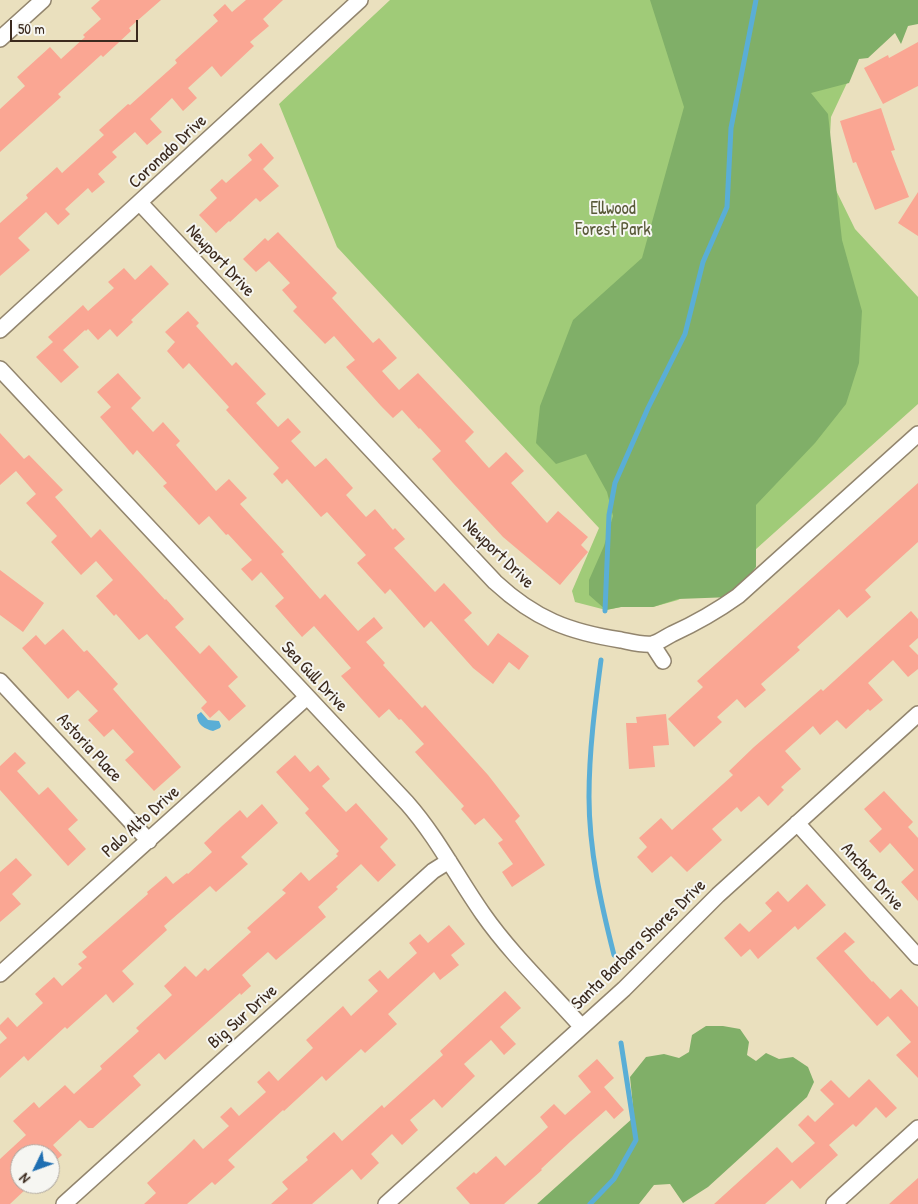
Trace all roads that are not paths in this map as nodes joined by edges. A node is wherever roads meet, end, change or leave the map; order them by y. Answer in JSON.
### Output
{"nodes":[{"id":1,"x":43,"y":0,"type":"edge"},
{"id":2,"x":360,"y":0,"type":"edge"},
{"id":3,"x":0,"y":39,"type":"edge"},
{"id":4,"x":140,"y":203,"type":"junction"},
{"id":5,"x":0,"y":330,"type":"edge"},
{"id":6,"x":0,"y":369,"type":"edge"},
{"id":7,"x":918,"y":434,"type":"edge"},
{"id":8,"x":652,"y":644,"type":"junction"},
{"id":9,"x":663,"y":661,"type":"dead end"},
{"id":10,"x":0,"y":681,"type":"edge"},
{"id":11,"x":307,"y":697,"type":"junction"},
{"id":12,"x":918,"y":714,"type":"edge"},
{"id":13,"x":798,"y":823,"type":"junction"},
{"id":14,"x":149,"y":841,"type":"junction"},
{"id":15,"x":449,"y":860,"type":"junction"},
{"id":16,"x":918,"y":957,"type":"edge"},
{"id":17,"x":0,"y":974,"type":"edge"},
{"id":18,"x":581,"y":1026,"type":"junction"},
{"id":19,"x":918,"y":1128,"type":"edge"},
{"id":20,"x":64,"y":1204,"type":"edge"},
{"id":21,"x":386,"y":1204,"type":"edge"},
{"id":22,"x":834,"y":1204,"type":"edge"}],
"edges":[{"from":1,"to":3,"type":"street"},
{"from":2,"to":4,"type":"street","name":"Coronado Drive"},
{"from":4,"to":5,"type":"street","name":"Coronado Drive"},
{"from":4,"to":8,"type":"street","name":"Newport Drive"},
{"from":6,"to":11,"type":"street","name":"Sea Gull Drive"},
{"from":7,"to":8,"type":"street"},
{"from":8,"to":9,"type":"street"},
{"from":10,"to":14,"type":"street","name":"Astoria Place"},
{"from":11,"to":14,"type":"street","name":"Palo Alto Drive"},
{"from":11,"to":15,"type":"street","name":"Sea Gull Drive"},
{"from":12,"to":13,"type":"street","name":"Santa Barbara Shores Drive"},
{"from":13,"to":16,"type":"street","name":"Anchor Drive"},
{"from":13,"to":18,"type":"street","name":"Santa Barbara Shores Drive"},
{"from":14,"to":17,"type":"street","name":"Palo Alto Drive"},
{"from":15,"to":18,"type":"street","name":"Sea Gull Drive"},
{"from":15,"to":20,"type":"street","name":"Big Sur Drive"},
{"from":18,"to":21,"type":"street","name":"Santa Barbara Shores Drive"},
{"from":19,"to":22,"type":"street"}]}
